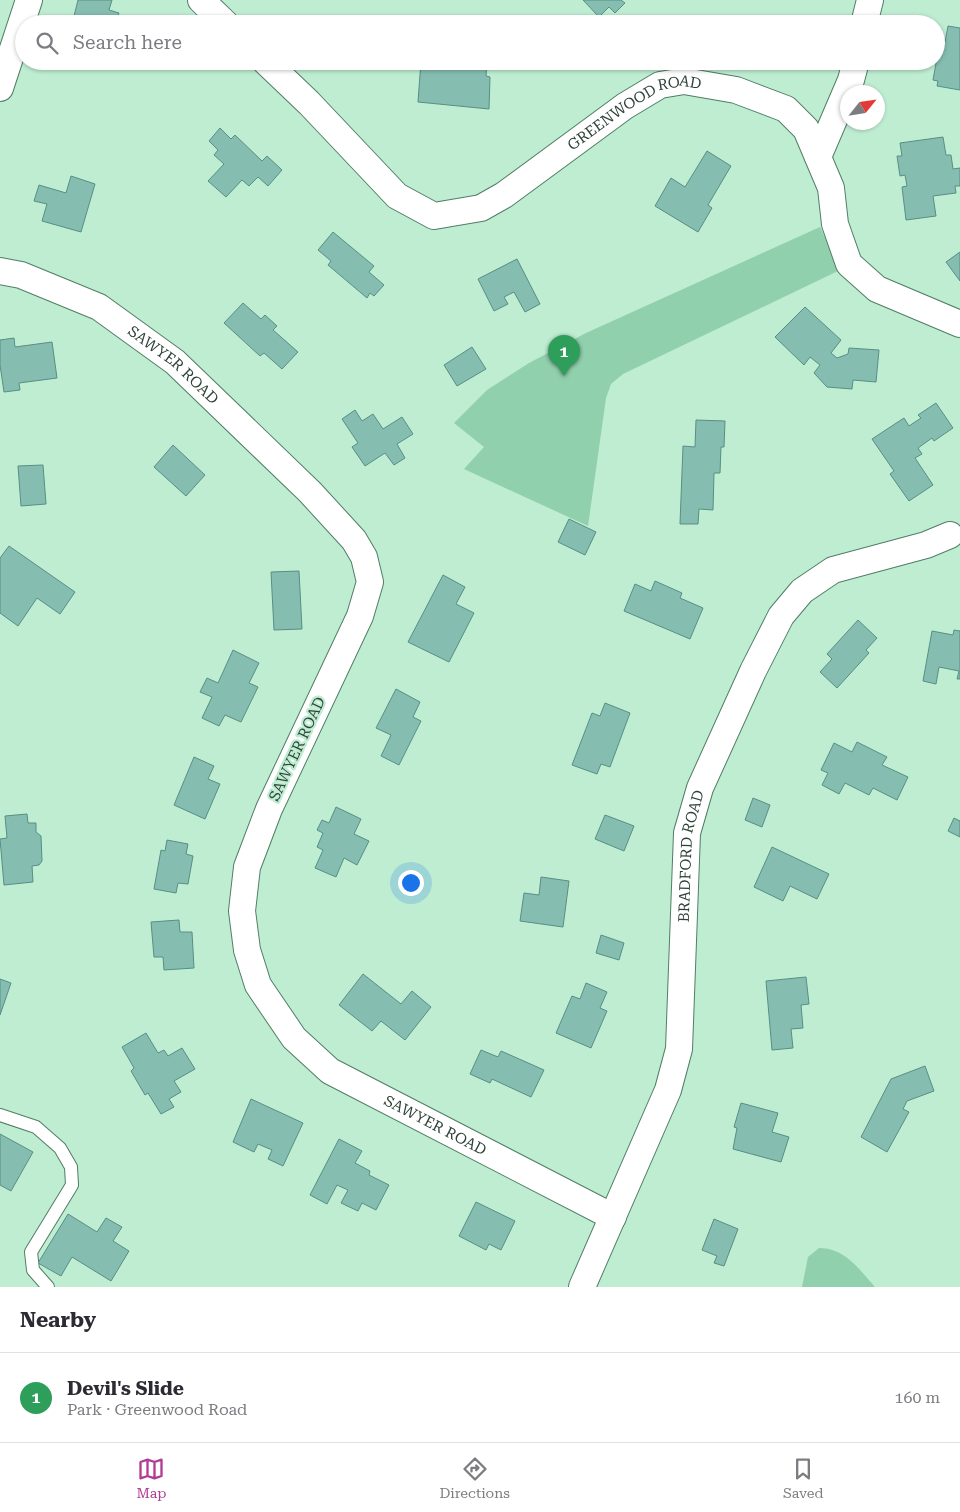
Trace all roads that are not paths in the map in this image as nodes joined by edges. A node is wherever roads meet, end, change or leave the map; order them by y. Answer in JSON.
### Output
{"nodes":[{"id":1,"x":28,"y":0,"type":"edge"},
{"id":2,"x":201,"y":0,"type":"edge"},
{"id":3,"x":870,"y":0,"type":"edge"},
{"id":4,"x":23,"y":15,"type":"edge"},
{"id":5,"x":217,"y":15,"type":"edge"},
{"id":6,"x":866,"y":15,"type":"edge"},
{"id":7,"x":15,"y":41,"type":"edge"},
{"id":8,"x":274,"y":70,"type":"edge"},
{"id":9,"x":854,"y":70,"type":"edge"},
{"id":10,"x":0,"y":88,"type":"edge"},
{"id":11,"x":818,"y":157,"type":"junction"},
{"id":12,"x":0,"y":271,"type":"edge"},
{"id":13,"x":960,"y":324,"type":"edge"},
{"id":14,"x":957,"y":532,"type":"edge"},
{"id":15,"x":0,"y":1115,"type":"edge"},
{"id":16,"x":614,"y":1217,"type":"junction"},
{"id":17,"x":48,"y":1287,"type":"edge"},
{"id":18,"x":582,"y":1287,"type":"edge"}],
"edges":[{"from":1,"to":4,"type":"street"},
{"from":2,"to":5,"type":"street"},
{"from":3,"to":6,"type":"street"},
{"from":7,"to":10,"type":"street"},
{"from":8,"to":11,"type":"street","name":"GREENWOOD ROAD"},
{"from":9,"to":11,"type":"street"},
{"from":11,"to":13,"type":"street","name":"GREENWOOD ROAD"},
{"from":12,"to":16,"type":"street","name":"SAWYER ROAD"},
{"from":14,"to":16,"type":"street","name":"BRADFORD ROAD"},
{"from":15,"to":17,"type":"lane"},
{"from":16,"to":18,"type":"street","name":"BRADFORD ROAD"}]}
